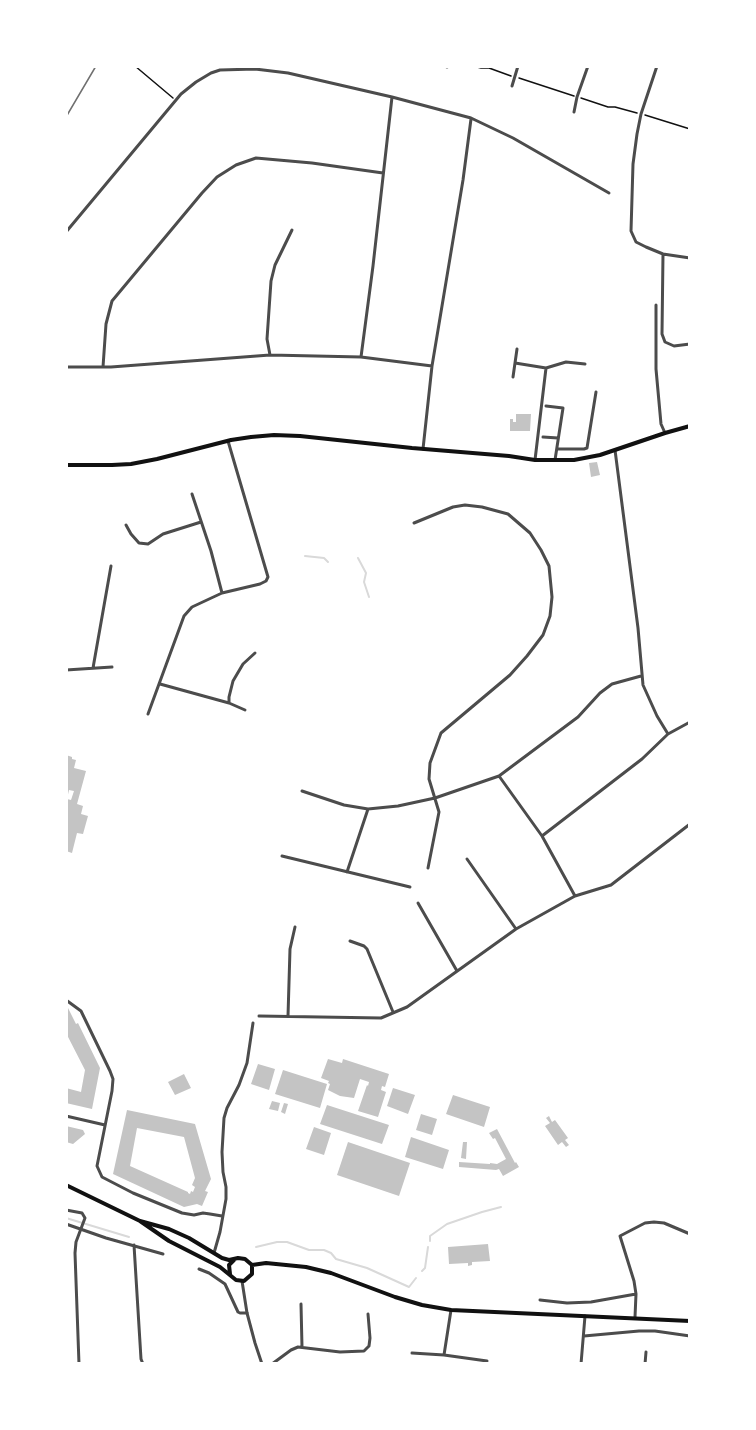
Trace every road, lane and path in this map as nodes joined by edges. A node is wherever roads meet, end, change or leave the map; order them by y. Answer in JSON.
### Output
{"nodes":[{"id":1,"x":135,"y":66,"type":"edge"},
{"id":2,"x":518,"y":66,"type":"edge"},
{"id":3,"x":588,"y":66,"type":"edge"},
{"id":4,"x":657,"y":66,"type":"edge"},
{"id":5,"x":512,"y":87,"type":"dead end"},
{"id":6,"x":392,"y":97,"type":"junction"},
{"id":7,"x":176,"y":100,"type":"junction"},
{"id":8,"x":574,"y":112,"type":"dead end"},
{"id":9,"x":471,"y":118,"type":"junction"},
{"id":10,"x":383,"y":172,"type":"junction"},
{"id":11,"x":609,"y":193,"type":"dead end"},
{"id":12,"x":292,"y":230,"type":"dead end"},
{"id":13,"x":66,"y":232,"type":"edge"},
{"id":14,"x":663,"y":254,"type":"junction"},
{"id":15,"x":690,"y":258,"type":"edge"},
{"id":16,"x":656,"y":305,"type":"dead end"},
{"id":17,"x":690,"y":344,"type":"edge"},
{"id":18,"x":517,"y":349,"type":"dead end"},
{"id":19,"x":270,"y":355,"type":"junction"},
{"id":20,"x":361,"y":357,"type":"junction"},
{"id":21,"x":515,"y":363,"type":"junction"},
{"id":22,"x":585,"y":364,"type":"dead end"},
{"id":23,"x":432,"y":366,"type":"junction"},
{"id":24,"x":66,"y":367,"type":"edge"},
{"id":25,"x":103,"y":367,"type":"junction"},
{"id":26,"x":546,"y":368,"type":"junction"},
{"id":27,"x":513,"y":377,"type":"dead end"},
{"id":28,"x":596,"y":392,"type":"dead end"},
{"id":29,"x":546,"y":406,"type":"dead end"},
{"id":30,"x":690,"y":426,"type":"edge"},
{"id":31,"x":665,"y":433,"type":"junction"},
{"id":32,"x":543,"y":437,"type":"dead end"},
{"id":33,"x":558,"y":438,"type":"junction"},
{"id":34,"x":228,"y":441,"type":"junction"},
{"id":35,"x":423,"y":449,"type":"junction"},
{"id":36,"x":557,"y":449,"type":"junction"},
{"id":37,"x":615,"y":450,"type":"junction"},
{"id":38,"x":535,"y":460,"type":"junction"},
{"id":39,"x":555,"y":460,"type":"junction"},
{"id":40,"x":66,"y":465,"type":"edge"},
{"id":41,"x":192,"y":494,"type":"dead end"},
{"id":42,"x":201,"y":522,"type":"junction"},
{"id":43,"x":414,"y":523,"type":"dead end"},
{"id":44,"x":126,"y":525,"type":"dead end"},
{"id":45,"x":111,"y":566,"type":"dead end"},
{"id":46,"x":222,"y":593,"type":"junction"},
{"id":47,"x":255,"y":653,"type":"dead end"},
{"id":48,"x":112,"y":667,"type":"dead end"},
{"id":49,"x":93,"y":668,"type":"junction"},
{"id":50,"x":66,"y":670,"type":"edge"},
{"id":51,"x":641,"y":676,"type":"junction"},
{"id":52,"x":160,"y":684,"type":"junction"},
{"id":53,"x":229,"y":703,"type":"junction"},
{"id":54,"x":245,"y":710,"type":"dead end"},
{"id":55,"x":148,"y":714,"type":"dead end"},
{"id":56,"x":690,"y":722,"type":"edge"},
{"id":57,"x":668,"y":734,"type":"junction"},
{"id":58,"x":499,"y":776,"type":"junction"},
{"id":59,"x":302,"y":791,"type":"dead end"},
{"id":60,"x":435,"y":798,"type":"junction"},
{"id":61,"x":368,"y":808,"type":"junction"},
{"id":62,"x":690,"y":824,"type":"edge"},
{"id":63,"x":542,"y":836,"type":"junction"},
{"id":64,"x":282,"y":856,"type":"dead end"},
{"id":65,"x":467,"y":859,"type":"dead end"},
{"id":66,"x":428,"y":868,"type":"dead end"},
{"id":67,"x":347,"y":872,"type":"junction"},
{"id":68,"x":410,"y":887,"type":"dead end"},
{"id":69,"x":575,"y":896,"type":"junction"},
{"id":70,"x":418,"y":903,"type":"dead end"},
{"id":71,"x":295,"y":927,"type":"dead end"},
{"id":72,"x":516,"y":929,"type":"junction"},
{"id":73,"x":350,"y":941,"type":"dead end"},
{"id":74,"x":457,"y":971,"type":"junction"},
{"id":75,"x":66,"y":1000,"type":"edge"},
{"id":76,"x":393,"y":1012,"type":"junction"},
{"id":77,"x":259,"y":1016,"type":"dead end"},
{"id":78,"x":288,"y":1016,"type":"junction"},
{"id":79,"x":253,"y":1023,"type":"dead end"},
{"id":80,"x":66,"y":1116,"type":"edge"},
{"id":81,"x":105,"y":1125,"type":"junction"},
{"id":82,"x":66,"y":1185,"type":"edge"},
{"id":83,"x":66,"y":1210,"type":"edge"},
{"id":84,"x":222,"y":1216,"type":"junction"},
{"id":85,"x":140,"y":1221,"type":"junction"},
{"id":86,"x":66,"y":1224,"type":"edge"},
{"id":87,"x":81,"y":1230,"type":"junction"},
{"id":88,"x":690,"y":1234,"type":"edge"},
{"id":89,"x":134,"y":1245,"type":"junction"},
{"id":90,"x":214,"y":1253,"type":"junction"},
{"id":91,"x":163,"y":1254,"type":"dead end"},
{"id":92,"x":235,"y":1259,"type":"junction"},
{"id":93,"x":252,"y":1266,"type":"junction"},
{"id":94,"x":199,"y":1269,"type":"dead end"},
{"id":95,"x":230,"y":1275,"type":"junction"},
{"id":96,"x":242,"y":1281,"type":"junction"},
{"id":97,"x":636,"y":1294,"type":"junction"},
{"id":98,"x":540,"y":1300,"type":"dead end"},
{"id":99,"x":301,"y":1304,"type":"dead end"},
{"id":100,"x":451,"y":1310,"type":"junction"},
{"id":101,"x":247,"y":1313,"type":"junction"},
{"id":102,"x":368,"y":1314,"type":"dead end"},
{"id":103,"x":585,"y":1316,"type":"junction"},
{"id":104,"x":635,"y":1317,"type":"junction"},
{"id":105,"x":690,"y":1321,"type":"edge"},
{"id":106,"x":584,"y":1336,"type":"junction"},
{"id":107,"x":690,"y":1336,"type":"edge"},
{"id":108,"x":302,"y":1347,"type":"junction"},
{"id":109,"x":646,"y":1352,"type":"dead end"},
{"id":110,"x":412,"y":1353,"type":"dead end"},
{"id":111,"x":444,"y":1355,"type":"junction"},
{"id":112,"x":487,"y":1361,"type":"dead end"},
{"id":113,"x":79,"y":1364,"type":"edge"},
{"id":114,"x":143,"y":1364,"type":"edge"},
{"id":115,"x":262,"y":1364,"type":"edge"},
{"id":116,"x":272,"y":1364,"type":"edge"},
{"id":117,"x":581,"y":1364,"type":"edge"},
{"id":118,"x":645,"y":1364,"type":"edge"}],
"edges":[{"from":1,"to":7,"type":"path"},
{"from":2,"to":5,"type":"street"},
{"from":3,"to":8,"type":"street"},
{"from":4,"to":14,"type":"street"},
{"from":6,"to":7,"type":"street"},
{"from":6,"to":9,"type":"street"},
{"from":6,"to":10,"type":"street"},
{"from":7,"to":13,"type":"street"},
{"from":9,"to":11,"type":"street"},
{"from":9,"to":23,"type":"street"},
{"from":10,"to":20,"type":"street"},
{"from":10,"to":25,"type":"street"},
{"from":12,"to":19,"type":"street"},
{"from":14,"to":15,"type":"street"},
{"from":14,"to":17,"type":"street"},
{"from":16,"to":31,"type":"street"},
{"from":18,"to":21,"type":"street"},
{"from":19,"to":20,"type":"street"},
{"from":19,"to":25,"type":"street"},
{"from":20,"to":23,"type":"street"},
{"from":21,"to":26,"type":"street"},
{"from":21,"to":27,"type":"street"},
{"from":22,"to":26,"type":"street"},
{"from":23,"to":35,"type":"street"},
{"from":24,"to":25,"type":"street"},
{"from":26,"to":38,"type":"street"},
{"from":28,"to":36,"type":"street"},
{"from":29,"to":33,"type":"street"},
{"from":30,"to":31,"type":"main road"},
{"from":31,"to":37,"type":"main road"},
{"from":32,"to":33,"type":"street"},
{"from":33,"to":36,"type":"street"},
{"from":34,"to":35,"type":"main road"},
{"from":34,"to":40,"type":"main road"},
{"from":34,"to":46,"type":"street"},
{"from":35,"to":38,"type":"main road"},
{"from":36,"to":39,"type":"street"},
{"from":37,"to":39,"type":"main road"},
{"from":37,"to":51,"type":"street"},
{"from":38,"to":39,"type":"main road"},
{"from":41,"to":42,"type":"street"},
{"from":42,"to":44,"type":"street"},
{"from":42,"to":46,"type":"street"},
{"from":43,"to":60,"type":"street"},
{"from":45,"to":49,"type":"street"},
{"from":46,"to":52,"type":"street"},
{"from":47,"to":53,"type":"street"},
{"from":48,"to":49,"type":"street"},
{"from":49,"to":50,"type":"street"},
{"from":51,"to":57,"type":"street"},
{"from":51,"to":58,"type":"street"},
{"from":52,"to":53,"type":"street"},
{"from":52,"to":55,"type":"street"},
{"from":53,"to":54,"type":"street"},
{"from":56,"to":57,"type":"street"},
{"from":57,"to":63,"type":"street"},
{"from":58,"to":60,"type":"street"},
{"from":58,"to":63,"type":"street"},
{"from":59,"to":61,"type":"street"},
{"from":60,"to":61,"type":"street"},
{"from":60,"to":66,"type":"street"},
{"from":61,"to":67,"type":"street"},
{"from":62,"to":69,"type":"street"},
{"from":63,"to":69,"type":"street"},
{"from":64,"to":67,"type":"street"},
{"from":65,"to":72,"type":"street"},
{"from":67,"to":68,"type":"street"},
{"from":69,"to":72,"type":"street"},
{"from":70,"to":74,"type":"street"},
{"from":71,"to":78,"type":"street"},
{"from":72,"to":74,"type":"street"},
{"from":73,"to":76,"type":"street"},
{"from":74,"to":76,"type":"street"},
{"from":75,"to":81,"type":"street"},
{"from":76,"to":78,"type":"street"},
{"from":77,"to":78,"type":"street"},
{"from":79,"to":84,"type":"street"},
{"from":80,"to":81,"type":"street"},
{"from":81,"to":84,"type":"street"},
{"from":82,"to":85,"type":"main road"},
{"from":83,"to":87,"type":"street"},
{"from":84,"to":90,"type":"street"},
{"from":85,"to":90,"type":"main road"},
{"from":85,"to":95,"type":"main road"},
{"from":86,"to":87,"type":"street"},
{"from":87,"to":89,"type":"street"},
{"from":87,"to":113,"type":"street"},
{"from":88,"to":97,"type":"street"},
{"from":89,"to":91,"type":"street"},
{"from":89,"to":114,"type":"street"},
{"from":90,"to":92,"type":"main road"},
{"from":92,"to":93,"type":"main road"},
{"from":92,"to":95,"type":"main road"},
{"from":93,"to":96,"type":"main road"},
{"from":93,"to":100,"type":"main road"},
{"from":94,"to":101,"type":"street"},
{"from":95,"to":96,"type":"main road"},
{"from":96,"to":101,"type":"street"},
{"from":97,"to":98,"type":"street"},
{"from":97,"to":104,"type":"street"},
{"from":99,"to":108,"type":"street"},
{"from":100,"to":103,"type":"main road"},
{"from":100,"to":111,"type":"street"},
{"from":101,"to":115,"type":"street"},
{"from":102,"to":108,"type":"street"},
{"from":103,"to":104,"type":"main road"},
{"from":103,"to":106,"type":"street"},
{"from":104,"to":105,"type":"main road"},
{"from":106,"to":107,"type":"street"},
{"from":106,"to":117,"type":"street"},
{"from":108,"to":116,"type":"street"},
{"from":109,"to":118,"type":"street"},
{"from":110,"to":111,"type":"street"},
{"from":111,"to":112,"type":"street"}]}
